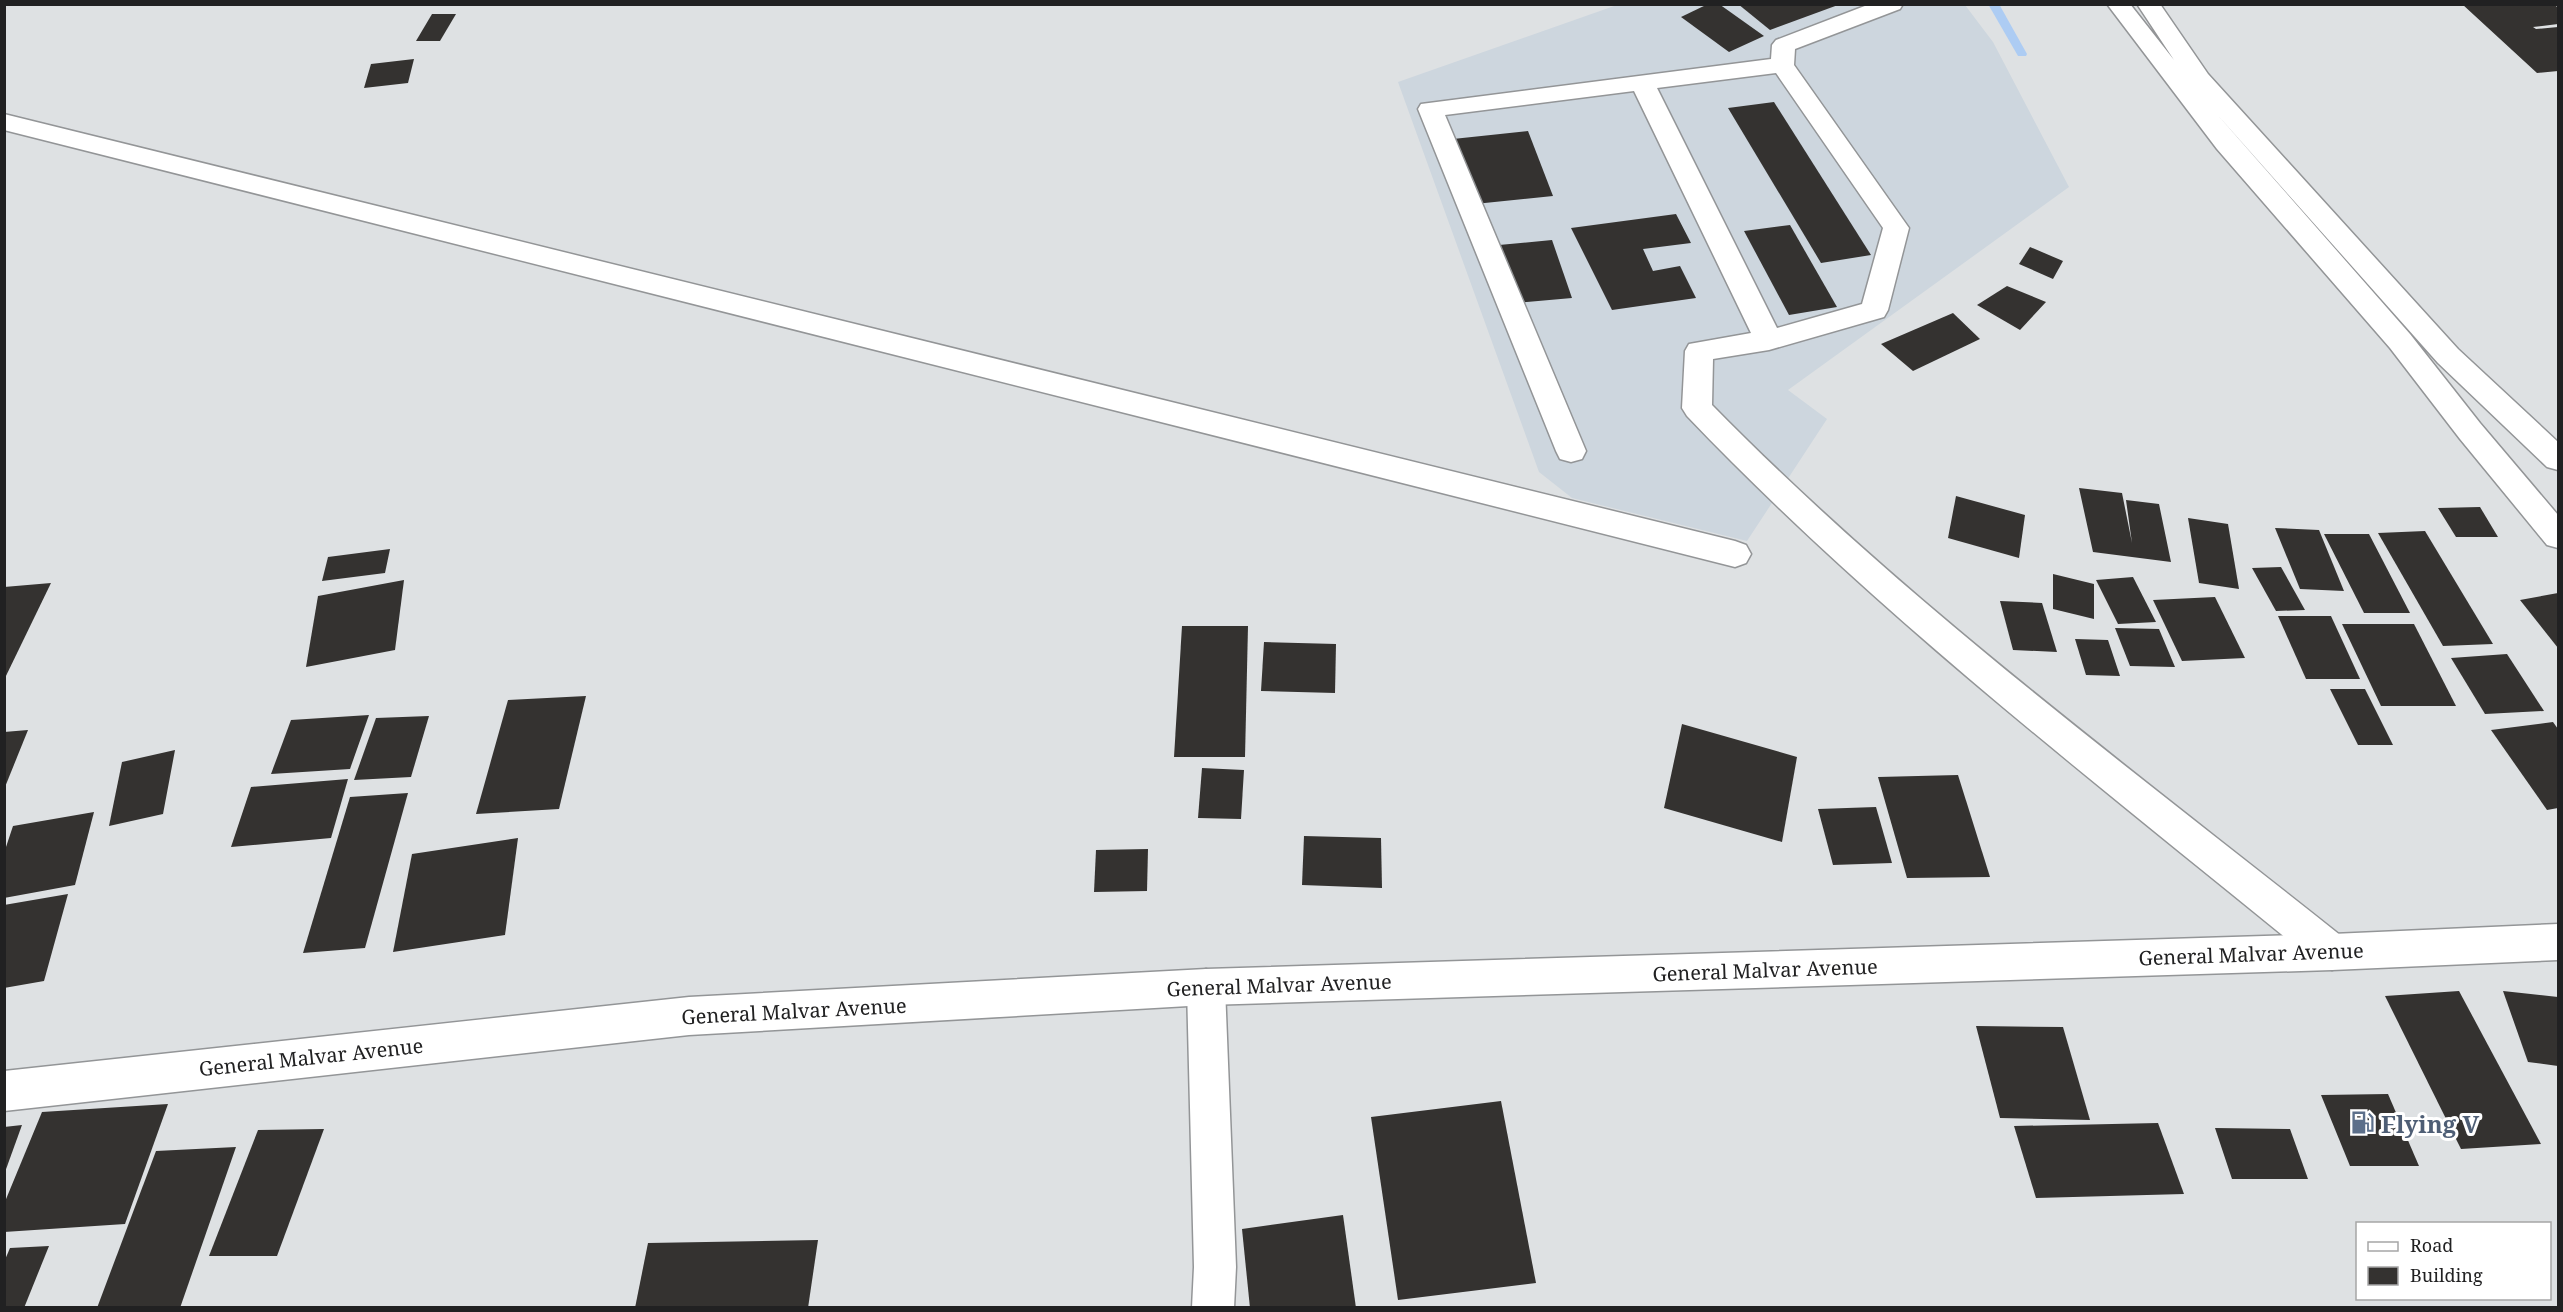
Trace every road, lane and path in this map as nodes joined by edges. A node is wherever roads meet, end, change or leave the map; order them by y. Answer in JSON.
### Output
{"nodes":[{"id":1,"x":1892,"y":4,"type":"edge"},
{"id":2,"x":2118,"y":4,"type":"edge"},
{"id":3,"x":2148,"y":4,"type":"edge"},
{"id":4,"x":1782,"y":65,"type":"junction"},
{"id":5,"x":1643,"y":84,"type":"junction"},
{"id":6,"x":4,"y":122,"type":"edge"},
{"id":7,"x":1769,"y":340,"type":"junction"},
{"id":8,"x":1571,"y":451,"type":"dead end"},
{"id":9,"x":2559,"y":459,"type":"edge"},
{"id":10,"x":2559,"y":536,"type":"edge"},
{"id":11,"x":1736,"y":554,"type":"dead end"},
{"id":12,"x":2559,"y":942,"type":"edge"},
{"id":13,"x":2332,"y":952,"type":"junction"},
{"id":14,"x":1206,"y":987,"type":"junction"},
{"id":15,"x":4,"y":1091,"type":"edge"},
{"id":16,"x":1213,"y":1308,"type":"edge"}],
"edges":[{"from":1,"to":4,"type":"street"},
{"from":2,"to":10,"type":"street"},
{"from":3,"to":9,"type":"street"},
{"from":4,"to":5,"type":"street"},
{"from":4,"to":7,"type":"street"},
{"from":5,"to":7,"type":"street"},
{"from":5,"to":8,"type":"street"},
{"from":6,"to":11,"type":"street"},
{"from":7,"to":13,"type":"street"},
{"from":12,"to":13,"type":"street","name":"General Malvar Avenue"},
{"from":13,"to":14,"type":"street","name":"General Malvar Avenue"},
{"from":14,"to":15,"type":"street","name":"General Malvar Avenue"},
{"from":14,"to":16,"type":"street"}]}
